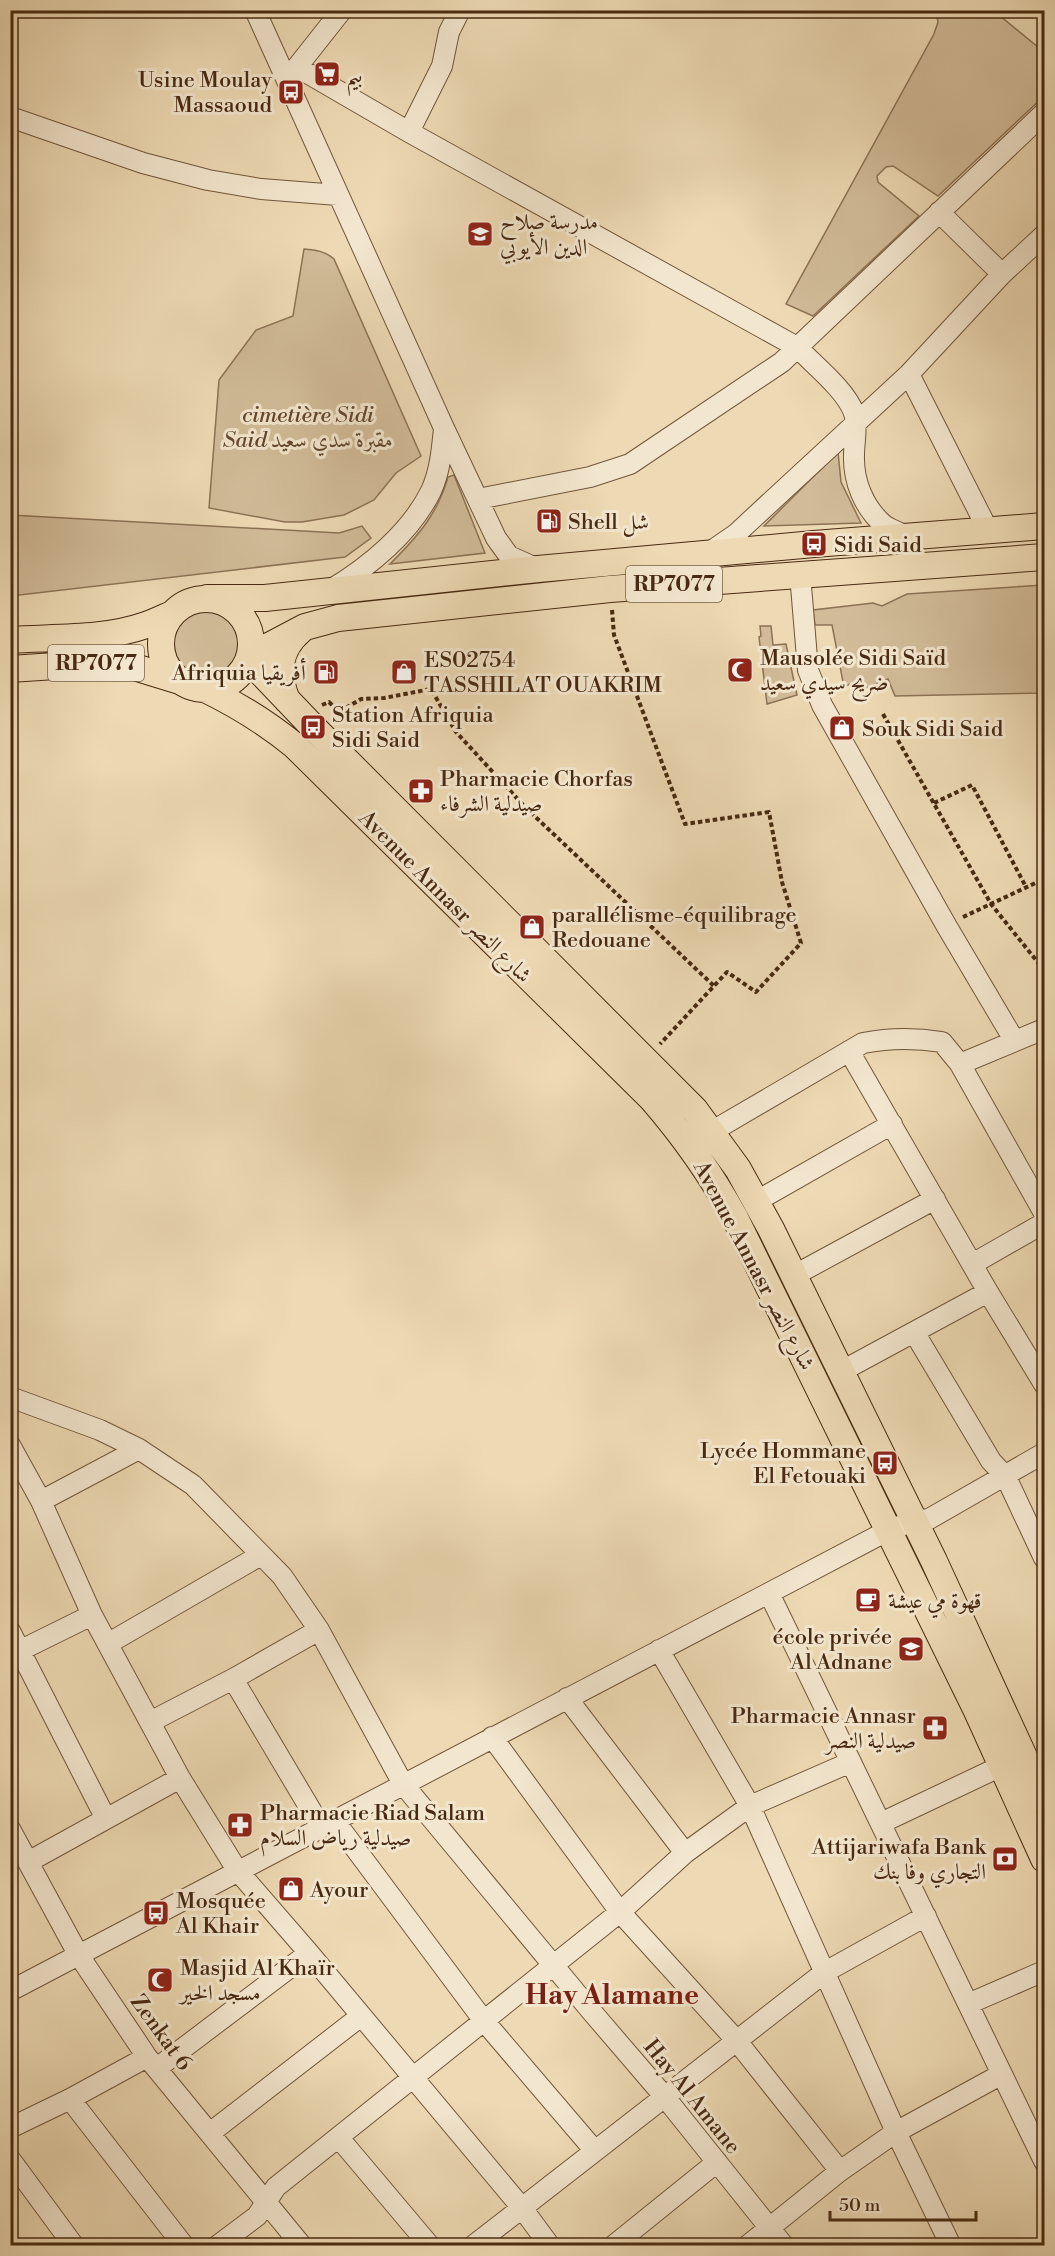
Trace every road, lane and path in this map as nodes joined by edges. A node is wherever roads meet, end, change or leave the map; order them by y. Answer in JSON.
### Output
{"nodes":[{"id":1,"x":255,"y":10,"type":"edge"},
{"id":2,"x":342,"y":10,"type":"edge"},
{"id":3,"x":460,"y":10,"type":"edge"},
{"id":4,"x":291,"y":72,"type":"junction"},
{"id":5,"x":1044,"y":113,"type":"edge"},
{"id":6,"x":10,"y":117,"type":"edge"},
{"id":7,"x":408,"y":132,"type":"junction"},
{"id":8,"x":338,"y":195,"type":"junction"},
{"id":9,"x":939,"y":212,"type":"junction"},
{"id":10,"x":1044,"y":235,"type":"edge"},
{"id":11,"x":1002,"y":274,"type":"junction"},
{"id":12,"x":796,"y":347,"type":"junction"},
{"id":13,"x":909,"y":374,"type":"junction"},
{"id":14,"x":856,"y":422,"type":"junction"},
{"id":15,"x":444,"y":428,"type":"junction"},
{"id":16,"x":478,"y":499,"type":"junction"},
{"id":17,"x":1044,"y":526,"type":"edge"},
{"id":18,"x":988,"y":530,"type":"junction"},
{"id":19,"x":909,"y":537,"type":"junction"},
{"id":20,"x":706,"y":554,"type":"junction"},
{"id":21,"x":1044,"y":556,"type":"edge"},
{"id":22,"x":538,"y":569,"type":"junction"},
{"id":23,"x":800,"y":574,"type":"junction"},
{"id":24,"x":610,"y":588,"type":"junction"},
{"id":25,"x":327,"y":592,"type":"junction"},
{"id":26,"x":207,"y":598,"type":"junction"},
{"id":27,"x":171,"y":614,"type":"junction"},
{"id":28,"x":305,"y":627,"type":"junction"},
{"id":29,"x":10,"y":640,"type":"edge"},
{"id":30,"x":250,"y":658,"type":"junction"},
{"id":31,"x":10,"y":669,"type":"edge"},
{"id":32,"x":180,"y":681,"type":"junction"},
{"id":33,"x":206,"y":689,"type":"junction"},
{"id":34,"x":293,"y":707,"type":"junction"},
{"id":35,"x":884,"y":714,"type":"dead end"},
{"id":36,"x":934,"y":803,"type":"junction"},
{"id":37,"x":1044,"y":879,"type":"edge"},
{"id":38,"x":1026,"y":887,"type":"junction"},
{"id":39,"x":991,"y":904,"type":"junction"},
{"id":40,"x":946,"y":925,"type":"junction"},
{"id":41,"x":1044,"y":970,"type":"edge"},
{"id":42,"x":714,"y":986,"type":"junction"},
{"id":43,"x":1043,"y":1033,"type":"edge"},
{"id":44,"x":1014,"y":1040,"type":"junction"},
{"id":45,"x":849,"y":1051,"type":"junction"},
{"id":46,"x":646,"y":1060,"type":"junction"},
{"id":47,"x":960,"y":1064,"type":"junction"},
{"id":48,"x":892,"y":1124,"type":"junction"},
{"id":49,"x":711,"y":1132,"type":"junction"},
{"id":50,"x":935,"y":1199,"type":"junction"},
{"id":51,"x":755,"y":1202,"type":"junction"},
{"id":52,"x":1044,"y":1213,"type":"edge"},
{"id":53,"x":1044,"y":1223,"type":"edge"},
{"id":54,"x":974,"y":1263,"type":"junction"},
{"id":55,"x":793,"y":1276,"type":"junction"},
{"id":56,"x":988,"y":1292,"type":"junction"},
{"id":57,"x":914,"y":1332,"type":"junction"},
{"id":58,"x":840,"y":1372,"type":"junction"},
{"id":59,"x":1044,"y":1384,"type":"edge"},
{"id":60,"x":10,"y":1397,"type":"edge"},
{"id":61,"x":10,"y":1445,"type":"edge"},
{"id":62,"x":139,"y":1449,"type":"junction"},
{"id":63,"x":1044,"y":1454,"type":"edge"},
{"id":64,"x":1006,"y":1477,"type":"junction"},
{"id":65,"x":41,"y":1501,"type":"junction"},
{"id":66,"x":914,"y":1521,"type":"junction"},
{"id":67,"x":889,"y":1530,"type":"junction"},
{"id":68,"x":261,"y":1556,"type":"junction"},
{"id":69,"x":1044,"y":1558,"type":"edge"},
{"id":70,"x":769,"y":1593,"type":"junction"},
{"id":71,"x":92,"y":1615,"type":"junction"},
{"id":72,"x":319,"y":1630,"type":"junction"},
{"id":73,"x":10,"y":1631,"type":"edge"},
{"id":74,"x":109,"y":1644,"type":"junction"},
{"id":75,"x":659,"y":1650,"type":"junction"},
{"id":76,"x":16,"y":1652,"type":"edge"},
{"id":77,"x":962,"y":1653,"type":"junction"},
{"id":78,"x":233,"y":1679,"type":"junction"},
{"id":79,"x":567,"y":1698,"type":"junction"},
{"id":80,"x":150,"y":1722,"type":"junction"},
{"id":81,"x":492,"y":1737,"type":"junction"},
{"id":82,"x":1013,"y":1761,"type":"junction"},
{"id":83,"x":851,"y":1762,"type":"junction"},
{"id":84,"x":180,"y":1778,"type":"junction"},
{"id":85,"x":403,"y":1784,"type":"junction"},
{"id":86,"x":1044,"y":1800,"type":"edge"},
{"id":87,"x":750,"y":1806,"type":"junction"},
{"id":88,"x":106,"y":1819,"type":"junction"},
{"id":89,"x":327,"y":1823,"type":"junction"},
{"id":90,"x":880,"y":1823,"type":"junction"},
{"id":91,"x":10,"y":1829,"type":"edge"},
{"id":92,"x":685,"y":1853,"type":"junction"},
{"id":93,"x":1044,"y":1859,"type":"edge"},
{"id":94,"x":28,"y":1862,"type":"junction"},
{"id":95,"x":237,"y":1870,"type":"junction"},
{"id":96,"x":620,"y":1912,"type":"junction"},
{"id":97,"x":926,"y":1916,"type":"junction"},
{"id":98,"x":309,"y":1953,"type":"junction"},
{"id":99,"x":78,"y":1954,"type":"junction"},
{"id":100,"x":555,"y":1965,"type":"junction"},
{"id":101,"x":1044,"y":1971,"type":"edge"},
{"id":102,"x":825,"y":1972,"type":"junction"},
{"id":103,"x":10,"y":1991,"type":"edge"},
{"id":104,"x":968,"y":2004,"type":"junction"},
{"id":105,"x":362,"y":2016,"type":"junction"},
{"id":106,"x":484,"y":2021,"type":"junction"},
{"id":107,"x":736,"y":2040,"type":"junction"},
{"id":108,"x":152,"y":2063,"type":"junction"},
{"id":109,"x":1002,"y":2074,"type":"junction"},
{"id":110,"x":413,"y":2079,"type":"junction"},
{"id":111,"x":664,"y":2096,"type":"junction"},
{"id":112,"x":70,"y":2099,"type":"junction"},
{"id":113,"x":10,"y":2128,"type":"edge"},
{"id":114,"x":896,"y":2132,"type":"junction"},
{"id":115,"x":210,"y":2133,"type":"junction"},
{"id":116,"x":339,"y":2139,"type":"junction"},
{"id":117,"x":595,"y":2151,"type":"junction"},
{"id":118,"x":10,"y":2159,"type":"edge"},
{"id":119,"x":1044,"y":2161,"type":"edge"},
{"id":120,"x":717,"y":2162,"type":"junction"},
{"id":121,"x":840,"y":2171,"type":"junction"},
{"id":122,"x":266,"y":2203,"type":"junction"},
{"id":123,"x":522,"y":2208,"type":"junction"},
{"id":124,"x":770,"y":2227,"type":"junction"},
{"id":125,"x":74,"y":2246,"type":"edge"},
{"id":126,"x":184,"y":2246,"type":"edge"},
{"id":127,"x":217,"y":2246,"type":"edge"},
{"id":128,"x":302,"y":2246,"type":"edge"},
{"id":129,"x":430,"y":2246,"type":"edge"},
{"id":130,"x":473,"y":2246,"type":"edge"},
{"id":131,"x":550,"y":2246,"type":"edge"},
{"id":132,"x":613,"y":2246,"type":"edge"},
{"id":133,"x":747,"y":2246,"type":"edge"},
{"id":134,"x":784,"y":2246,"type":"edge"},
{"id":135,"x":951,"y":2246,"type":"edge"}],
"edges":[{"from":1,"to":4,"type":"street"},
{"from":2,"to":4,"type":"street"},
{"from":3,"to":7,"type":"street"},
{"from":4,"to":7,"type":"street"},
{"from":4,"to":8,"type":"street"},
{"from":5,"to":9,"type":"street"},
{"from":6,"to":8,"type":"street"},
{"from":7,"to":12,"type":"street"},
{"from":8,"to":15,"type":"street"},
{"from":9,"to":11,"type":"street"},
{"from":9,"to":12,"type":"street"},
{"from":10,"to":11,"type":"street"},
{"from":11,"to":13,"type":"street"},
{"from":12,"to":14,"type":"street"},
{"from":12,"to":16,"type":"street"},
{"from":13,"to":14,"type":"street"},
{"from":13,"to":18,"type":"street"},
{"from":14,"to":19,"type":"street"},
{"from":14,"to":20,"type":"street"},
{"from":15,"to":16,"type":"street"},
{"from":15,"to":25,"type":"street"},
{"from":16,"to":22,"type":"street"},
{"from":17,"to":18,"type":"main road","number":"RP7077"},
{"from":18,"to":19,"type":"main road","number":"RP7077"},
{"from":19,"to":20,"type":"main road","number":"RP7077"},
{"from":20,"to":22,"type":"main road","number":"RP7077"},
{"from":21,"to":23,"type":"main road","number":"RP7077"},
{"from":22,"to":25,"type":"main road","number":"RP7077"},
{"from":23,"to":24,"type":"main road","number":"RP7077"},
{"from":23,"to":40,"type":"street"},
{"from":24,"to":28,"type":"main road","number":"RP7077"},
{"from":24,"to":42,"type":"path"},
{"from":25,"to":26,"type":"main road","number":"RP7077"},
{"from":26,"to":27,"type":"main road","number":"RP7077"},
{"from":26,"to":30,"type":"main road"},
{"from":27,"to":29,"type":"main road","number":"RP7077"},
{"from":27,"to":32,"type":"main road","number":"RP7077"},
{"from":28,"to":30,"type":"main road","number":"RP7077"},
{"from":28,"to":34,"type":"main road"},
{"from":30,"to":33,"type":"main road","number":"RP7077"},
{"from":30,"to":34,"type":"main road","name":"Avenue Annasr شارع النصر"},
{"from":31,"to":32,"type":"main road","number":"RP7077"},
{"from":32,"to":33,"type":"main road","number":"RP7077"},
{"from":33,"to":67,"type":"main road","name":"Avenue Annasr شارع النصر"},
{"from":34,"to":42,"type":"path"},
{"from":34,"to":46,"type":"main road","name":"Avenue Annasr شارع النصر"},
{"from":35,"to":36,"type":"path"},
{"from":36,"to":38,"type":"path"},
{"from":36,"to":39,"type":"path"},
{"from":37,"to":38,"type":"path"},
{"from":38,"to":39,"type":"path"},
{"from":39,"to":40,"type":"path"},
{"from":39,"to":41,"type":"path"},
{"from":40,"to":44,"type":"street"},
{"from":42,"to":46,"type":"path"},
{"from":43,"to":44,"type":"street"},
{"from":44,"to":47,"type":"street"},
{"from":45,"to":47,"type":"street"},
{"from":45,"to":48,"type":"street"},
{"from":45,"to":49,"type":"street"},
{"from":46,"to":49,"type":"main road","name":"Avenue Annasr شارع النصر"},
{"from":47,"to":52,"type":"street"},
{"from":48,"to":50,"type":"street"},
{"from":48,"to":51,"type":"street"},
{"from":49,"to":51,"type":"main road","name":"Avenue Annasr شارع النصر"},
{"from":50,"to":54,"type":"street"},
{"from":50,"to":55,"type":"street"},
{"from":51,"to":55,"type":"main road","name":"Avenue Annasr شارع النصر"},
{"from":53,"to":54,"type":"street"},
{"from":54,"to":56,"type":"street"},
{"from":55,"to":58,"type":"main road","name":"Avenue Annasr شارع النصر"},
{"from":56,"to":57,"type":"street"},
{"from":56,"to":59,"type":"street"},
{"from":57,"to":58,"type":"street"},
{"from":57,"to":64,"type":"street"},
{"from":58,"to":66,"type":"main road","name":"Avenue Annasr شارع النصر"},
{"from":60,"to":62,"type":"street","name":"Hay Al Amane"},
{"from":61,"to":65,"type":"street"},
{"from":62,"to":65,"type":"street"},
{"from":62,"to":68,"type":"street","name":"Hay Al Amane"},
{"from":63,"to":64,"type":"street"},
{"from":64,"to":66,"type":"street"},
{"from":64,"to":69,"type":"street"},
{"from":65,"to":71,"type":"street"},
{"from":66,"to":67,"type":"street"},
{"from":66,"to":77,"type":"main road","name":"Avenue Annasr شارع النصر"},
{"from":67,"to":70,"type":"street"},
{"from":67,"to":77,"type":"main road","name":"Avenue Annasr شارع النصر"},
{"from":68,"to":72,"type":"street","name":"Hay Al Amane"},
{"from":68,"to":74,"type":"street"},
{"from":70,"to":75,"type":"street"},
{"from":70,"to":83,"type":"street"},
{"from":71,"to":74,"type":"street"},
{"from":71,"to":76,"type":"street"},
{"from":72,"to":78,"type":"street"},
{"from":72,"to":85,"type":"street","name":"Hay Al Amane"},
{"from":73,"to":76,"type":"street"},
{"from":74,"to":80,"type":"street"},
{"from":75,"to":79,"type":"street"},
{"from":75,"to":87,"type":"street"},
{"from":76,"to":88,"type":"street"},
{"from":77,"to":82,"type":"main road","name":"Avenue Annasr شارع النصر"},
{"from":78,"to":80,"type":"street"},
{"from":78,"to":89,"type":"street"},
{"from":79,"to":81,"type":"street"},
{"from":79,"to":92,"type":"street"},
{"from":80,"to":84,"type":"street"},
{"from":81,"to":85,"type":"street"},
{"from":81,"to":96,"type":"street"},
{"from":82,"to":86,"type":"main road","name":"Avenue Annasr شارع النصر"},
{"from":82,"to":90,"type":"street"},
{"from":82,"to":93,"type":"main road","name":"Avenue Annasr شارع النصر"},
{"from":83,"to":87,"type":"street"},
{"from":83,"to":90,"type":"street"},
{"from":84,"to":88,"type":"street"},
{"from":84,"to":95,"type":"street"},
{"from":85,"to":89,"type":"street"},
{"from":85,"to":100,"type":"street","name":"Hay Al Amane"},
{"from":87,"to":92,"type":"street"},
{"from":87,"to":102,"type":"street"},
{"from":88,"to":94,"type":"street"},
{"from":89,"to":95,"type":"street"},
{"from":89,"to":106,"type":"street"},
{"from":90,"to":97,"type":"street"},
{"from":91,"to":94,"type":"street","name":"Zenkat 6"},
{"from":92,"to":96,"type":"street"},
{"from":94,"to":99,"type":"street","name":"Zenkat 6"},
{"from":95,"to":98,"type":"street"},
{"from":95,"to":99,"type":"street"},
{"from":96,"to":100,"type":"street"},
{"from":96,"to":107,"type":"street"},
{"from":97,"to":102,"type":"street"},
{"from":97,"to":104,"type":"street"},
{"from":98,"to":105,"type":"street"},
{"from":98,"to":108,"type":"street"},
{"from":99,"to":103,"type":"street"},
{"from":99,"to":108,"type":"street","name":"Zenkat 6"},
{"from":100,"to":106,"type":"street"},
{"from":100,"to":111,"type":"street","name":"Hay Al Amane"},
{"from":101,"to":104,"type":"street"},
{"from":102,"to":107,"type":"street"},
{"from":102,"to":114,"type":"street"},
{"from":104,"to":109,"type":"street"},
{"from":105,"to":110,"type":"street"},
{"from":105,"to":115,"type":"street"},
{"from":106,"to":110,"type":"street"},
{"from":106,"to":117,"type":"street"},
{"from":107,"to":111,"type":"street"},
{"from":107,"to":121,"type":"street"},
{"from":108,"to":112,"type":"street"},
{"from":108,"to":115,"type":"street","name":"Zenkat 6"},
{"from":109,"to":114,"type":"street"},
{"from":109,"to":119,"type":"street"},
{"from":110,"to":116,"type":"street"},
{"from":110,"to":123,"type":"street"},
{"from":111,"to":117,"type":"street"},
{"from":111,"to":120,"type":"street","name":"Hay Al Amane"},
{"from":112,"to":113,"type":"street"},
{"from":112,"to":126,"type":"street"},
{"from":114,"to":121,"type":"street"},
{"from":114,"to":135,"type":"street"},
{"from":115,"to":122,"type":"street","name":"Zenkat 6"},
{"from":116,"to":122,"type":"street"},
{"from":116,"to":129,"type":"street"},
{"from":117,"to":123,"type":"street"},
{"from":118,"to":125,"type":"street"},
{"from":120,"to":124,"type":"street","name":"Hay Al Amane"},
{"from":120,"to":132,"type":"street"},
{"from":121,"to":124,"type":"street"},
{"from":122,"to":127,"type":"street"},
{"from":122,"to":128,"type":"street","name":"Zenkat 6"},
{"from":123,"to":130,"type":"street"},
{"from":123,"to":131,"type":"street"},
{"from":124,"to":133,"type":"street"},
{"from":124,"to":134,"type":"street","name":"Hay Al Amane"}]}
